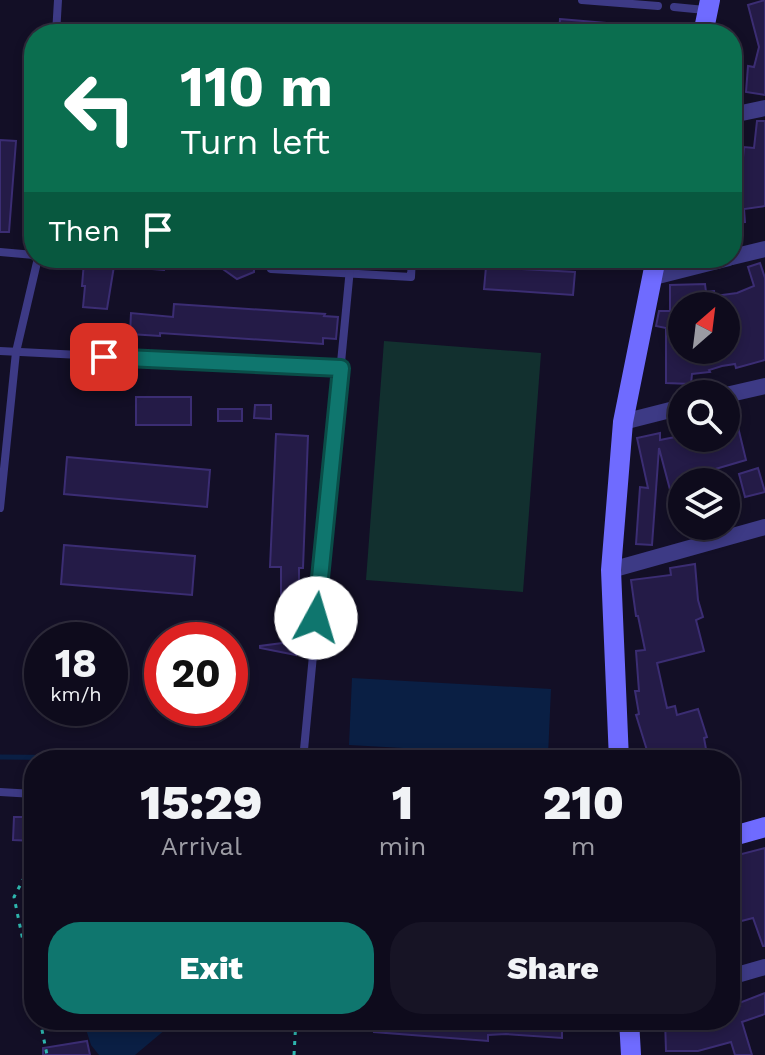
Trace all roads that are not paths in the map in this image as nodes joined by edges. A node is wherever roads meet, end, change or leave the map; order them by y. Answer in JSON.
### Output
{"nodes":[{"id":1,"x":58,"y":0,"type":"edge"},
{"id":2,"x":582,"y":0,"type":"edge"},
{"id":3,"x":709,"y":5,"type":"edge"},
{"id":4,"x":658,"y":6,"type":"dead end"},
{"id":5,"x":674,"y":7,"type":"dead end"},
{"id":6,"x":57,"y":24,"type":"edge"},
{"id":7,"x":765,"y":108,"type":"edge"},
{"id":8,"x":742,"y":113,"type":"edge"},
{"id":9,"x":765,"y":249,"type":"edge"},
{"id":10,"x":0,"y":252,"type":"edge"},
{"id":11,"x":24,"y":255,"type":"edge"},
{"id":12,"x":742,"y":255,"type":"edge"},
{"id":13,"x":34,"y":268,"type":"edge"},
{"id":14,"x":271,"y":268,"type":"edge"},
{"id":15,"x":350,"y":268,"type":"edge"},
{"id":16,"x":411,"y":268,"type":"edge"},
{"id":17,"x":655,"y":268,"type":"edge"},
{"id":18,"x":349,"y":274,"type":"junction"},
{"id":19,"x":0,"y":351,"type":"edge"},
{"id":20,"x":16,"y":352,"type":"junction"},
{"id":21,"x":341,"y":368,"type":"junction"},
{"id":22,"x":765,"y":386,"type":"edge"},
{"id":23,"x":740,"y":392,"type":"edge"},
{"id":24,"x":668,"y":411,"type":"edge"},
{"id":25,"x":623,"y":422,"type":"junction"},
{"id":26,"x":0,"y":508,"type":"edge"},
{"id":27,"x":765,"y":527,"type":"edge"},
{"id":28,"x":611,"y":570,"type":"junction"},
{"id":29,"x":304,"y":750,"type":"edge"},
{"id":30,"x":619,"y":750,"type":"edge"},
{"id":31,"x":0,"y":792,"type":"edge"},
{"id":32,"x":24,"y":793,"type":"edge"},
{"id":33,"x":765,"y":827,"type":"edge"},
{"id":34,"x":740,"y":834,"type":"edge"},
{"id":35,"x":765,"y":967,"type":"edge"},
{"id":36,"x":740,"y":974,"type":"edge"},
{"id":37,"x":630,"y":1030,"type":"edge"},
{"id":38,"x":631,"y":1055,"type":"edge"}],
"edges":[{"from":1,"to":6,"type":"lane"},
{"from":2,"to":4,"type":"lane"},
{"from":3,"to":5,"type":"lane"},
{"from":7,"to":8,"type":"street"},
{"from":9,"to":12,"type":"street"},
{"from":10,"to":11,"type":"lane"},
{"from":13,"to":20,"type":"lane"},
{"from":14,"to":18,"type":"lane"},
{"from":15,"to":18,"type":"lane"},
{"from":16,"to":18,"type":"lane"},
{"from":17,"to":25,"type":"main road"},
{"from":18,"to":21,"type":"lane"},
{"from":19,"to":20,"type":"lane"},
{"from":20,"to":21,"type":"lane"},
{"from":20,"to":26,"type":"lane"},
{"from":21,"to":29,"type":"lane"},
{"from":22,"to":23,"type":"street"},
{"from":24,"to":25,"type":"street"},
{"from":25,"to":28,"type":"main road"},
{"from":27,"to":28,"type":"street"},
{"from":28,"to":30,"type":"main road"},
{"from":31,"to":32,"type":"lane"},
{"from":33,"to":34,"type":"main road"},
{"from":35,"to":36,"type":"street"},
{"from":37,"to":38,"type":"main road"}]}
